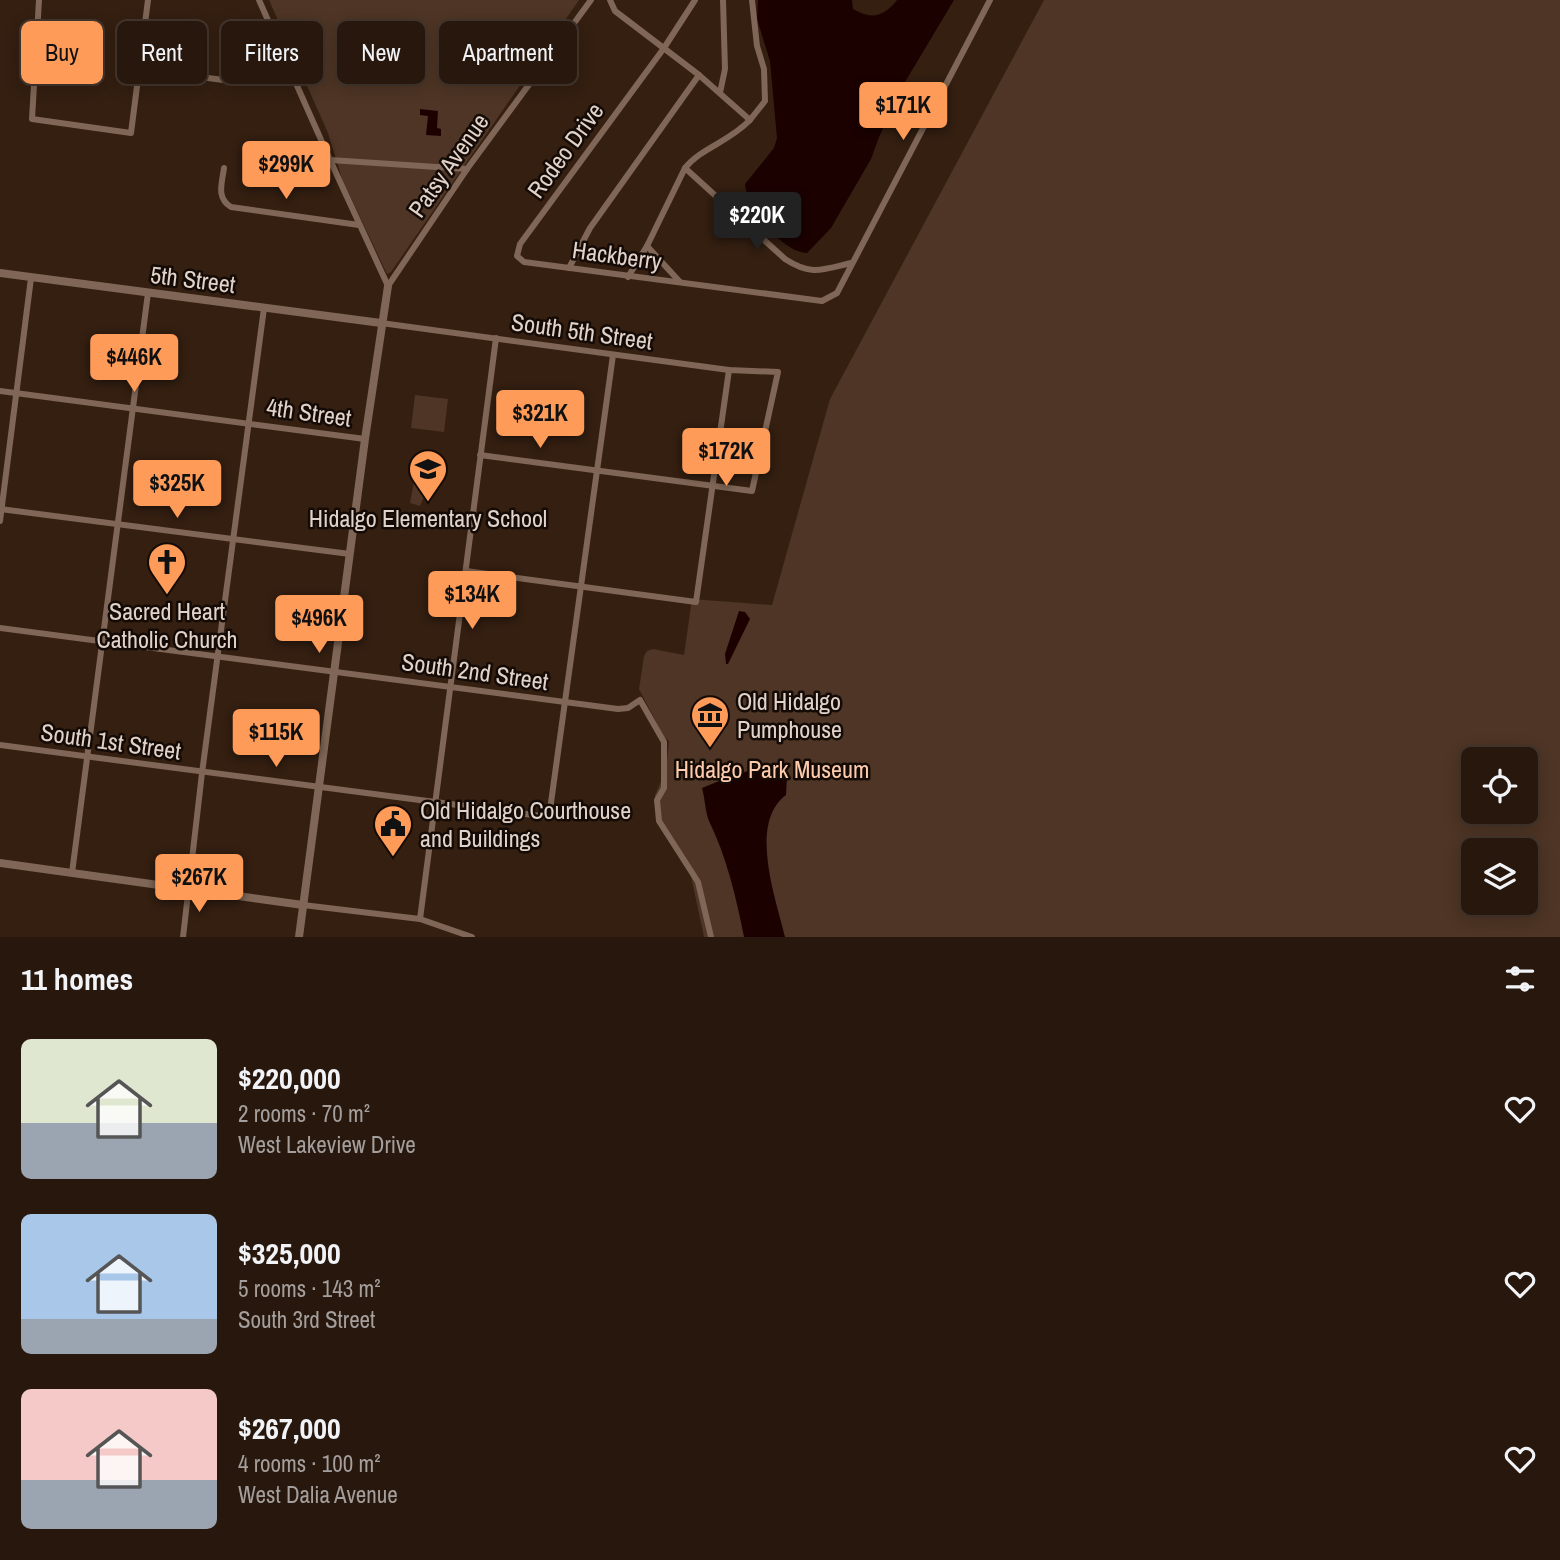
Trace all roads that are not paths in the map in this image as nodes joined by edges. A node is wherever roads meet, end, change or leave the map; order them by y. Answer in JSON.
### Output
{"nodes":[{"id":1,"x":39,"y":0,"type":"edge"},
{"id":2,"x":148,"y":0,"type":"edge"},
{"id":3,"x":260,"y":0,"type":"edge"},
{"id":4,"x":591,"y":0,"type":"edge"},
{"id":5,"x":610,"y":0,"type":"edge"},
{"id":6,"x":695,"y":0,"type":"edge"},
{"id":7,"x":723,"y":0,"type":"edge"},
{"id":8,"x":752,"y":0,"type":"edge"},
{"id":9,"x":990,"y":0,"type":"edge"},
{"id":10,"x":269,"y":21,"type":"edge"},
{"id":11,"x":664,"y":48,"type":"junction"},
{"id":12,"x":699,"y":75,"type":"junction"},
{"id":13,"x":208,"y":78,"type":"dead end"},
{"id":14,"x":221,"y":80,"type":"edge"},
{"id":15,"x":297,"y":84,"type":"edge"},
{"id":16,"x":720,"y":93,"type":"junction"},
{"id":17,"x":750,"y":120,"type":"junction"},
{"id":18,"x":330,"y":160,"type":"junction"},
{"id":19,"x":224,"y":168,"type":"dead end"},
{"id":20,"x":685,"y":168,"type":"junction"},
{"id":21,"x":467,"y":169,"type":"junction"},
{"id":22,"x":359,"y":225,"type":"junction"},
{"id":23,"x":647,"y":246,"type":"junction"},
{"id":24,"x":517,"y":256,"type":"joint"},
{"id":25,"x":851,"y":263,"type":"junction"},
{"id":26,"x":569,"y":268,"type":"junction"},
{"id":27,"x":0,"y":273,"type":"edge"},
{"id":28,"x":628,"y":277,"type":"junction"},
{"id":29,"x":31,"y":278,"type":"junction"},
{"id":30,"x":680,"y":282,"type":"junction"},
{"id":31,"x":388,"y":286,"type":"junction"},
{"id":32,"x":148,"y":293,"type":"junction"},
{"id":33,"x":264,"y":308,"type":"junction"},
{"id":34,"x":381,"y":323,"type":"junction"},
{"id":35,"x":496,"y":338,"type":"junction"},
{"id":36,"x":613,"y":355,"type":"junction"},
{"id":37,"x":729,"y":370,"type":"junction"},
{"id":38,"x":0,"y":391,"type":"edge"},
{"id":39,"x":17,"y":394,"type":"junction"},
{"id":40,"x":132,"y":407,"type":"junction"},
{"id":41,"x":248,"y":423,"type":"junction"},
{"id":42,"x":365,"y":439,"type":"junction"},
{"id":43,"x":481,"y":455,"type":"junction"},
{"id":44,"x":597,"y":471,"type":"junction"},
{"id":45,"x":713,"y":486,"type":"junction"},
{"id":46,"x":1,"y":509,"type":"edge"},
{"id":47,"x":0,"y":521,"type":"edge"},
{"id":48,"x":117,"y":526,"type":"junction"},
{"id":49,"x":233,"y":540,"type":"junction"},
{"id":50,"x":349,"y":554,"type":"junction"},
{"id":51,"x":466,"y":571,"type":"junction"},
{"id":52,"x":582,"y":586,"type":"junction"},
{"id":53,"x":0,"y":628,"type":"edge"},
{"id":54,"x":101,"y":641,"type":"junction"},
{"id":55,"x":218,"y":656,"type":"junction"},
{"id":56,"x":334,"y":671,"type":"junction"},
{"id":57,"x":450,"y":688,"type":"junction"},
{"id":58,"x":566,"y":703,"type":"junction"},
{"id":59,"x":0,"y":745,"type":"edge"},
{"id":60,"x":87,"y":756,"type":"junction"},
{"id":61,"x":202,"y":773,"type":"junction"},
{"id":62,"x":318,"y":788,"type":"junction"},
{"id":63,"x":436,"y":803,"type":"junction"},
{"id":64,"x":0,"y":863,"type":"edge"},
{"id":65,"x":72,"y":873,"type":"junction"},
{"id":66,"x":188,"y":888,"type":"junction"},
{"id":67,"x":303,"y":905,"type":"junction"},
{"id":68,"x":420,"y":919,"type":"junction"},
{"id":69,"x":183,"y":937,"type":"edge"},
{"id":70,"x":299,"y":937,"type":"edge"},
{"id":71,"x":472,"y":937,"type":"edge"},
{"id":72,"x":710,"y":937,"type":"edge"}],
"edges":[{"from":1,"to":2,"type":"street"},
{"from":3,"to":10,"type":"street"},
{"from":4,"to":21,"type":"street","name":"Patsy Avenue"},
{"from":5,"to":11,"type":"street"},
{"from":6,"to":11,"type":"street","name":"Rodeo Drive"},
{"from":7,"to":16,"type":"street"},
{"from":8,"to":17,"type":"street"},
{"from":9,"to":25,"type":"street"},
{"from":11,"to":12,"type":"street"},
{"from":11,"to":24,"type":"street","name":"Rodeo Drive"},
{"from":12,"to":16,"type":"street"},
{"from":12,"to":26,"type":"street"},
{"from":13,"to":14,"type":"street"},
{"from":15,"to":18,"type":"street"},
{"from":16,"to":17,"type":"street"},
{"from":17,"to":20,"type":"street"},
{"from":18,"to":21,"type":"street"},
{"from":18,"to":22,"type":"street"},
{"from":19,"to":22,"type":"street"},
{"from":20,"to":23,"type":"street"},
{"from":20,"to":25,"type":"street"},
{"from":21,"to":31,"type":"street","name":"Patsy Avenue"},
{"from":22,"to":31,"type":"street"},
{"from":23,"to":28,"type":"street"},
{"from":23,"to":30,"type":"street"},
{"from":24,"to":26,"type":"street","name":"Hackberry"},
{"from":25,"to":30,"type":"street","name":"Hackberry"},
{"from":26,"to":28,"type":"street","name":"Hackberry"},
{"from":27,"to":29,"type":"street","name":"5th Street"},
{"from":28,"to":30,"type":"street","name":"Hackberry"},
{"from":29,"to":32,"type":"street","name":"5th Street"},
{"from":29,"to":39,"type":"street"},
{"from":31,"to":34,"type":"street"},
{"from":32,"to":33,"type":"street","name":"5th Street"},
{"from":32,"to":40,"type":"street"},
{"from":33,"to":34,"type":"street","name":"5th Street"},
{"from":33,"to":41,"type":"street"},
{"from":34,"to":35,"type":"street","name":"South 5th Street"},
{"from":34,"to":42,"type":"street"},
{"from":35,"to":36,"type":"street","name":"South 5th Street"},
{"from":35,"to":43,"type":"street"},
{"from":36,"to":37,"type":"street","name":"South 5th Street"},
{"from":36,"to":44,"type":"street"},
{"from":37,"to":45,"type":"street"},
{"from":37,"to":45,"type":"street","name":"South 5th Street"},
{"from":38,"to":39,"type":"street"},
{"from":39,"to":40,"type":"street","name":"4th Street"},
{"from":39,"to":46,"type":"street"},
{"from":40,"to":41,"type":"street","name":"4th Street"},
{"from":40,"to":48,"type":"street"},
{"from":41,"to":42,"type":"street","name":"4th Street"},
{"from":41,"to":49,"type":"street"},
{"from":42,"to":50,"type":"street"},
{"from":43,"to":44,"type":"street"},
{"from":43,"to":51,"type":"street"},
{"from":44,"to":45,"type":"street"},
{"from":44,"to":52,"type":"street"},
{"from":45,"to":52,"type":"street"},
{"from":46,"to":47,"type":"street"},
{"from":46,"to":48,"type":"street"},
{"from":48,"to":49,"type":"street"},
{"from":48,"to":54,"type":"street"},
{"from":49,"to":50,"type":"street"},
{"from":49,"to":55,"type":"street"},
{"from":50,"to":56,"type":"street"},
{"from":51,"to":52,"type":"street"},
{"from":51,"to":57,"type":"street"},
{"from":52,"to":58,"type":"street"},
{"from":53,"to":54,"type":"street","name":"South 2nd Street"},
{"from":54,"to":55,"type":"street","name":"South 2nd Street"},
{"from":54,"to":60,"type":"street"},
{"from":55,"to":56,"type":"street","name":"South 2nd Street"},
{"from":55,"to":61,"type":"street"},
{"from":56,"to":57,"type":"street","name":"South 2nd Street"},
{"from":56,"to":62,"type":"street"},
{"from":57,"to":58,"type":"street","name":"South 2nd Street"},
{"from":57,"to":63,"type":"street"},
{"from":58,"to":63,"type":"street","name":"South 1st Street"},
{"from":58,"to":72,"type":"street","name":"South 2nd Street"},
{"from":59,"to":60,"type":"street","name":"South 1st Street"},
{"from":60,"to":61,"type":"street","name":"South 1st Street"},
{"from":60,"to":65,"type":"street"},
{"from":61,"to":62,"type":"street","name":"South 1st Street"},
{"from":61,"to":66,"type":"street"},
{"from":62,"to":63,"type":"street","name":"South 1st Street"},
{"from":62,"to":67,"type":"street"},
{"from":63,"to":68,"type":"street"},
{"from":64,"to":65,"type":"street"},
{"from":65,"to":66,"type":"street"},
{"from":66,"to":67,"type":"street"},
{"from":66,"to":69,"type":"street"},
{"from":67,"to":68,"type":"street"},
{"from":67,"to":70,"type":"street"},
{"from":68,"to":71,"type":"street"}]}
